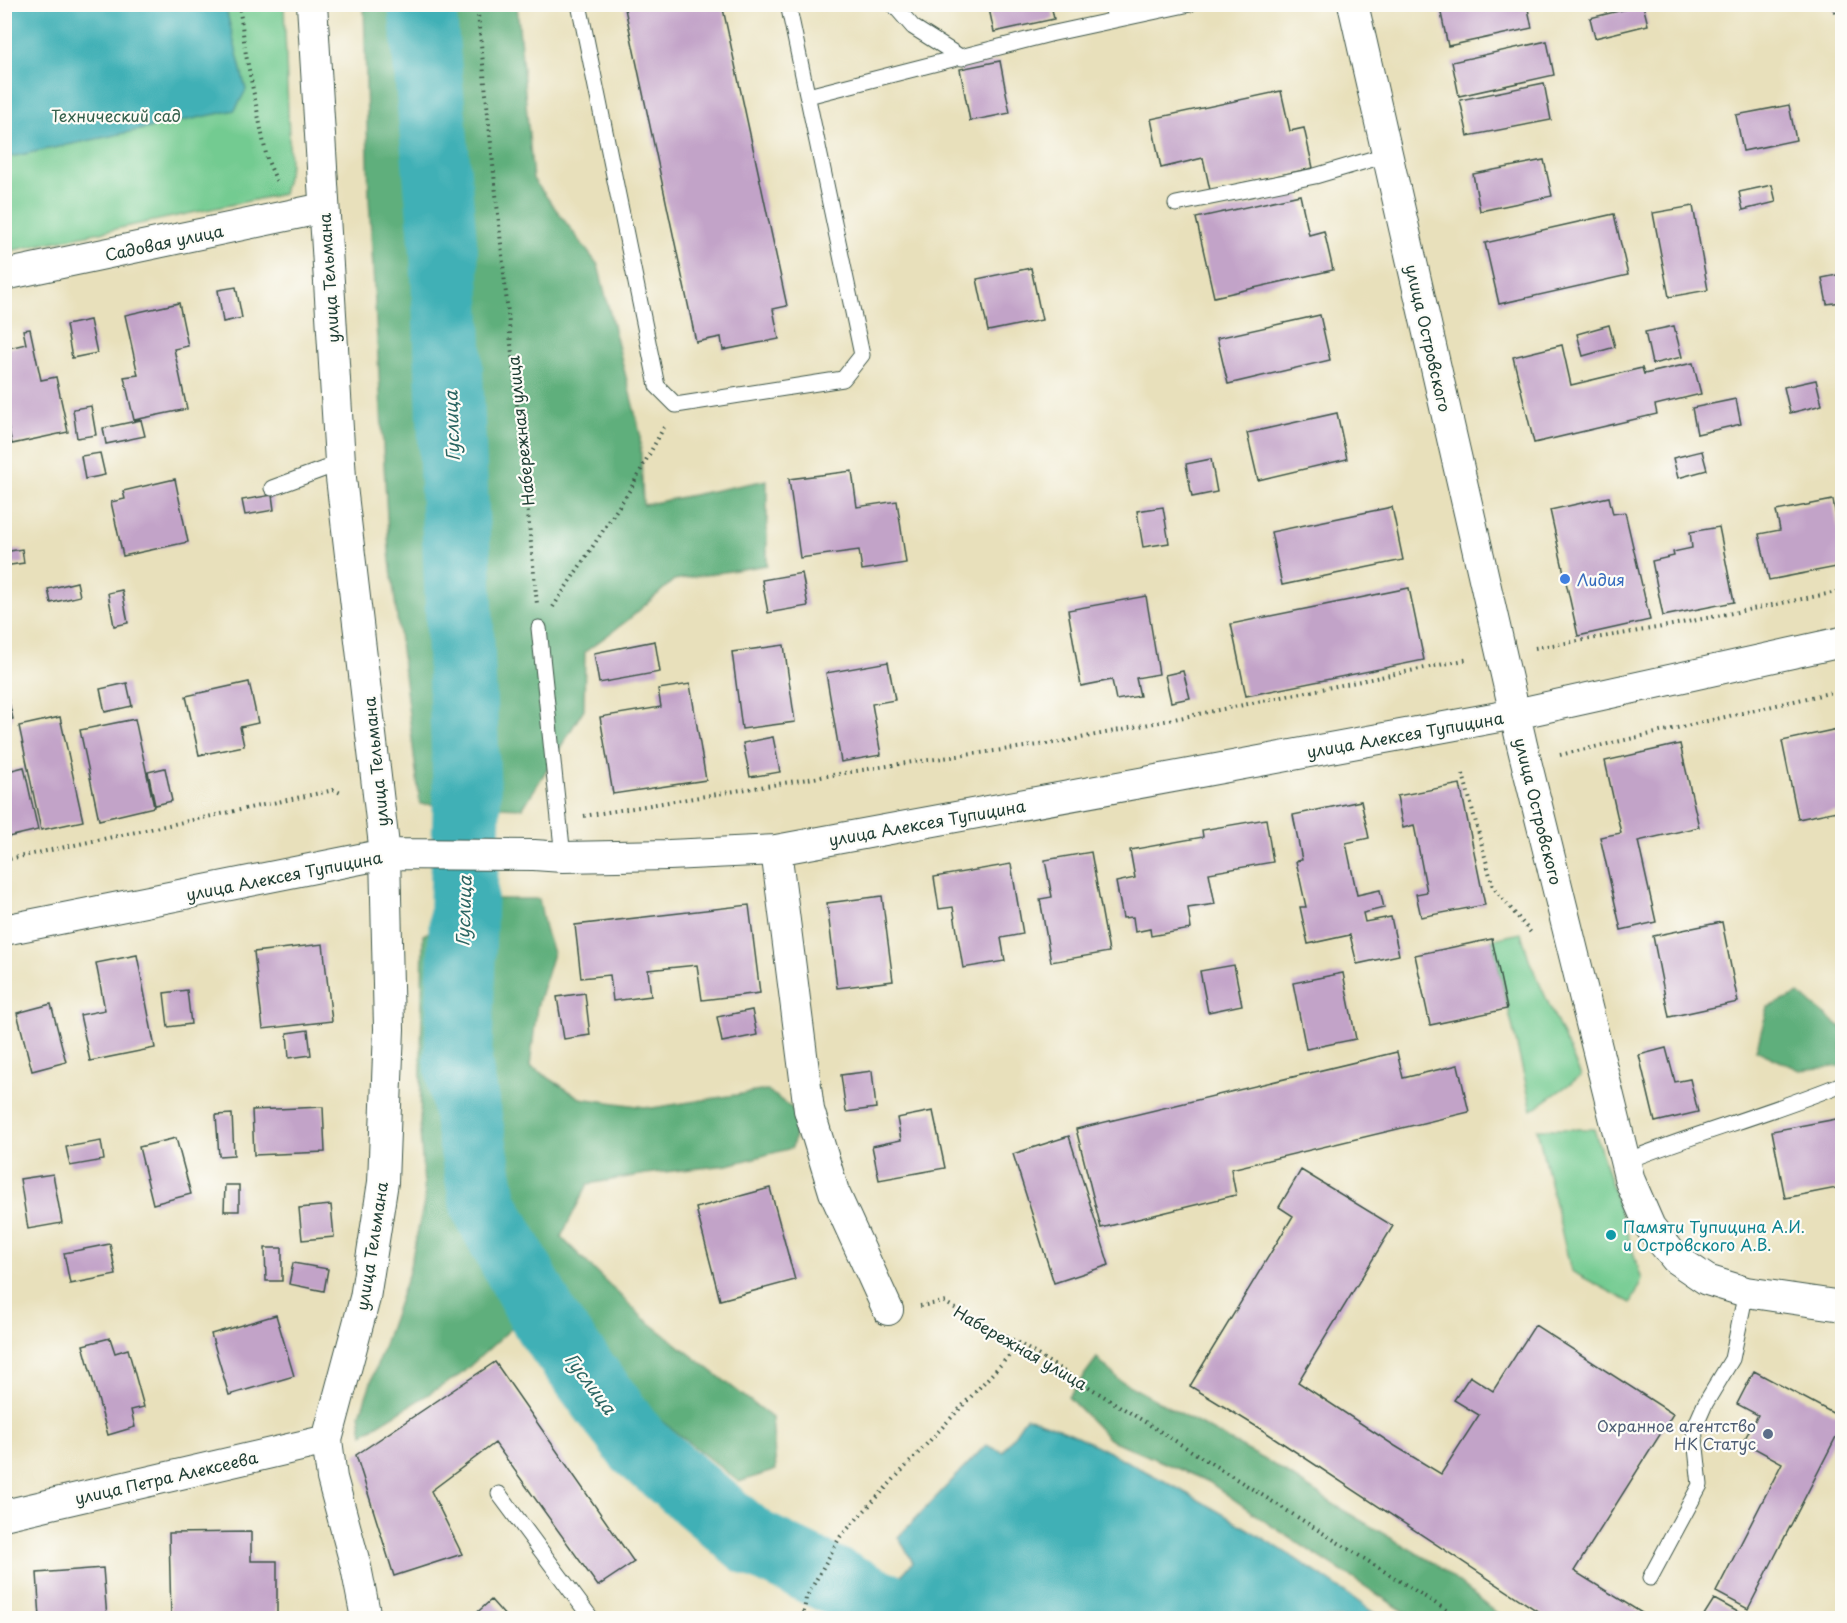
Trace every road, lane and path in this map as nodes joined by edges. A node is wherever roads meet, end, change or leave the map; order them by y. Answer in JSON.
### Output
{"nodes":[{"id":1,"x":239,"y":4,"type":"edge"},
{"id":2,"x":312,"y":4,"type":"edge"},
{"id":3,"x":477,"y":4,"type":"edge"},
{"id":4,"x":579,"y":4,"type":"edge"},
{"id":5,"x":789,"y":4,"type":"edge"},
{"id":6,"x":893,"y":4,"type":"edge"},
{"id":7,"x":1190,"y":4,"type":"edge"},
{"id":8,"x":1353,"y":4,"type":"edge"},
{"id":9,"x":1114,"y":12,"type":"edge"},
{"id":10,"x":962,"y":58,"type":"junction"},
{"id":11,"x":808,"y":96,"type":"junction"},
{"id":12,"x":1386,"y":155,"type":"junction"},
{"id":13,"x":1176,"y":204,"type":"dead end"},
{"id":14,"x":324,"y":208,"type":"junction"},
{"id":15,"x":290,"y":216,"type":"junction"},
{"id":16,"x":4,"y":275,"type":"edge"},
{"id":17,"x":676,"y":405,"type":"junction"},
{"id":18,"x":340,"y":463,"type":"junction"},
{"id":19,"x":272,"y":488,"type":"dead end"},
{"id":20,"x":1842,"y":591,"type":"edge"},
{"id":21,"x":539,"y":628,"type":"junction"},
{"id":22,"x":1842,"y":642,"type":"edge"},
{"id":23,"x":1502,"y":654,"type":"junction"},
{"id":24,"x":1842,"y":690,"type":"edge"},
{"id":25,"x":1515,"y":714,"type":"junction"},
{"id":26,"x":1527,"y":763,"type":"junction"},
{"id":27,"x":381,"y":811,"type":"junction"},
{"id":28,"x":559,"y":821,"type":"junction"},
{"id":29,"x":776,"y":850,"type":"junction"},
{"id":30,"x":385,"y":854,"type":"junction"},
{"id":31,"x":549,"y":856,"type":"junction"},
{"id":32,"x":4,"y":860,"type":"edge"},
{"id":33,"x":4,"y":930,"type":"edge"},
{"id":34,"x":1842,"y":1084,"type":"edge"},
{"id":35,"x":1626,"y":1161,"type":"junction"},
{"id":36,"x":1746,"y":1292,"type":"junction"},
{"id":37,"x":1842,"y":1306,"type":"edge"},
{"id":38,"x":888,"y":1310,"type":"joint"},
{"id":39,"x":1020,"y":1344,"type":"junction"},
{"id":40,"x":327,"y":1440,"type":"junction"},
{"id":41,"x":499,"y":1494,"type":"dead end"},
{"id":42,"x":4,"y":1515,"type":"edge"},
{"id":43,"x":1650,"y":1578,"type":"dead end"},
{"id":44,"x":366,"y":1618,"type":"edge"},
{"id":45,"x":591,"y":1618,"type":"edge"},
{"id":46,"x":803,"y":1618,"type":"edge"},
{"id":47,"x":1460,"y":1618,"type":"edge"}],
"edges":[{"from":1,"to":15,"type":"path"},
{"from":2,"to":14,"type":"street","name":"улица Тельмана"},
{"from":3,"to":21,"type":"path","name":"Набережная улица"},
{"from":4,"to":17,"type":"lane"},
{"from":5,"to":11,"type":"lane"},
{"from":6,"to":10,"type":"lane"},
{"from":7,"to":9,"type":"lane"},
{"from":8,"to":12,"type":"street","name":"улица Островского"},
{"from":9,"to":10,"type":"lane"},
{"from":10,"to":11,"type":"lane"},
{"from":11,"to":17,"type":"lane"},
{"from":12,"to":13,"type":"lane"},
{"from":12,"to":23,"type":"street","name":"улица Островского"},
{"from":14,"to":15,"type":"street","name":"Садовая улица"},
{"from":14,"to":18,"type":"street","name":"улица Тельмана"},
{"from":15,"to":16,"type":"street","name":"Садовая улица"},
{"from":17,"to":21,"type":"path"},
{"from":18,"to":19,"type":"lane"},
{"from":18,"to":27,"type":"street","name":"улица Тельмана"},
{"from":20,"to":23,"type":"path"},
{"from":21,"to":28,"type":"lane"},
{"from":22,"to":25,"type":"street","name":"улица Алексея Тупицина"},
{"from":23,"to":25,"type":"street","name":"улица Островского"},
{"from":23,"to":28,"type":"path"},
{"from":24,"to":26,"type":"path"},
{"from":25,"to":26,"type":"street","name":"улица Островского"},
{"from":25,"to":29,"type":"street","name":"улица Алексея Тупицина"},
{"from":26,"to":35,"type":"street","name":"улица Островского"},
{"from":27,"to":30,"type":"street","name":"улица Тельмана"},
{"from":27,"to":32,"type":"path"},
{"from":28,"to":31,"type":"lane"},
{"from":29,"to":31,"type":"street","name":"улица Алексея Тупицина"},
{"from":29,"to":38,"type":"street"},
{"from":30,"to":31,"type":"street","name":"улица Алексея Тупицина"},
{"from":30,"to":33,"type":"street","name":"улица Алексея Тупицина"},
{"from":30,"to":40,"type":"street","name":"улица Тельмана"},
{"from":34,"to":35,"type":"lane"},
{"from":35,"to":36,"type":"street","name":"улица Островского"},
{"from":36,"to":37,"type":"street","name":"улица Островского"},
{"from":36,"to":43,"type":"lane"},
{"from":38,"to":39,"type":"path","name":"Набережная улица"},
{"from":39,"to":46,"type":"path"},
{"from":39,"to":47,"type":"path","name":"Набережная улица"},
{"from":40,"to":42,"type":"street","name":"улица Петра Алексеева"},
{"from":40,"to":44,"type":"street","name":"улица Тельмана"},
{"from":41,"to":45,"type":"lane"}]}
